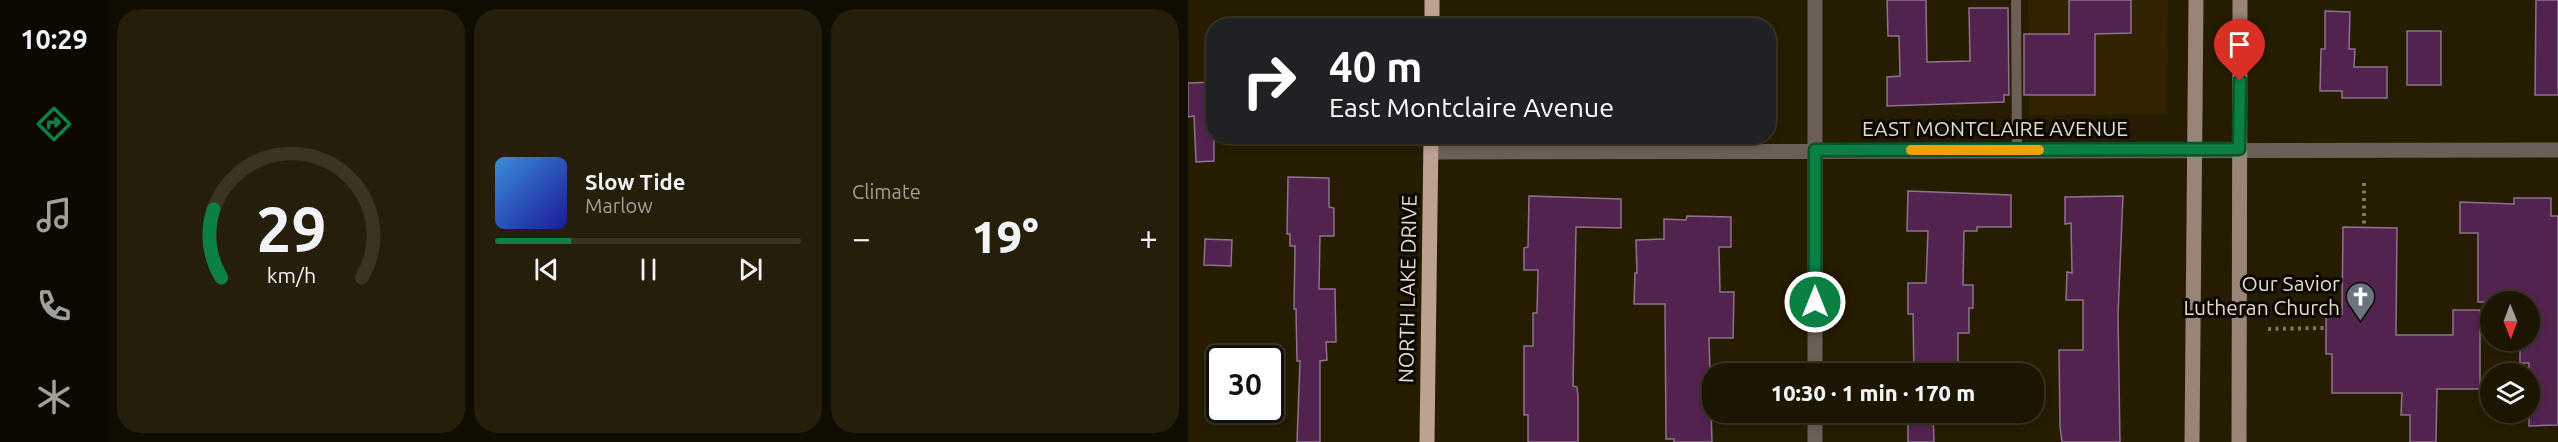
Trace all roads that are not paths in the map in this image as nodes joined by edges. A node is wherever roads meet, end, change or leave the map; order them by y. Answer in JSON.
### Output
{"nodes":[{"id":1,"x":1432,"y":0,"type":"edge"},
{"id":2,"x":1815,"y":0,"type":"edge"},
{"id":3,"x":2016,"y":0,"type":"edge"},
{"id":4,"x":2196,"y":0,"type":"edge"},
{"id":5,"x":2240,"y":0,"type":"edge"},
{"id":6,"x":1432,"y":18,"type":"edge"},
{"id":7,"x":1431,"y":144,"type":"edge"},
{"id":8,"x":2239,"y":149,"type":"junction"},
{"id":9,"x":1815,"y":150,"type":"junction"},
{"id":10,"x":2196,"y":150,"type":"junction"},
{"id":11,"x":2558,"y":150,"type":"edge"},
{"id":12,"x":2017,"y":151,"type":"junction"},
{"id":13,"x":1815,"y":363,"type":"edge"},
{"id":14,"x":1815,"y":423,"type":"edge"},
{"id":15,"x":1427,"y":442,"type":"edge"},
{"id":16,"x":1815,"y":442,"type":"edge"},
{"id":17,"x":2192,"y":442,"type":"edge"},
{"id":18,"x":2239,"y":442,"type":"edge"}],
"edges":[{"from":1,"to":6,"type":"main road"},
{"from":2,"to":9,"type":"street"},
{"from":3,"to":12,"type":"lane"},
{"from":4,"to":10,"type":"street"},
{"from":5,"to":8,"type":"street"},
{"from":7,"to":9,"type":"street","name":"EAST MONTCLAIRE AVENUE"},
{"from":7,"to":15,"type":"main road","name":"NORTH LAKE DRIVE"},
{"from":8,"to":10,"type":"street","name":"EAST MONTCLAIRE AVENUE"},
{"from":8,"to":11,"type":"street","name":"EAST MONTCLAIRE AVENUE"},
{"from":8,"to":18,"type":"street"},
{"from":9,"to":12,"type":"street","name":"EAST MONTCLAIRE AVENUE"},
{"from":9,"to":13,"type":"street"},
{"from":10,"to":12,"type":"street","name":"EAST MONTCLAIRE AVENUE"},
{"from":10,"to":17,"type":"street"},
{"from":14,"to":16,"type":"street"}]}
